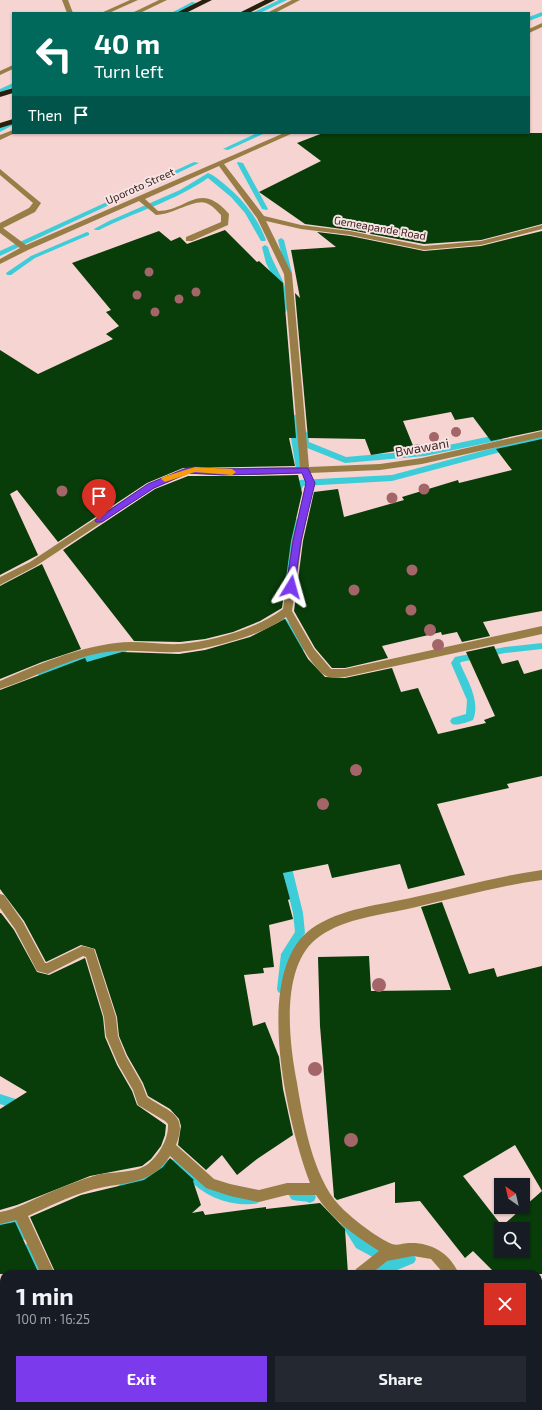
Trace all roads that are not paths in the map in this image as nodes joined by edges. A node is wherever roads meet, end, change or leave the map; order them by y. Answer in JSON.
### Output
{"nodes":[{"id":1,"x":65,"y":0,"type":"edge"},
{"id":2,"x":135,"y":0,"type":"edge"},
{"id":3,"x":164,"y":0,"type":"edge"},
{"id":4,"x":208,"y":0,"type":"edge"},
{"id":5,"x":271,"y":0,"type":"edge"},
{"id":6,"x":297,"y":0,"type":"edge"},
{"id":7,"x":70,"y":12,"type":"edge"},
{"id":8,"x":106,"y":12,"type":"edge"},
{"id":9,"x":137,"y":12,"type":"edge"},
{"id":10,"x":182,"y":12,"type":"edge"},
{"id":11,"x":246,"y":12,"type":"edge"},
{"id":12,"x":272,"y":12,"type":"edge"},
{"id":13,"x":542,"y":25,"type":"edge"},
{"id":14,"x":530,"y":31,"type":"edge"},
{"id":15,"x":12,"y":67,"type":"edge"},
{"id":16,"x":0,"y":73,"type":"edge"},
{"id":17,"x":12,"y":90,"type":"edge"},
{"id":18,"x":0,"y":95,"type":"edge"},
{"id":19,"x":12,"y":121,"type":"edge"},
{"id":20,"x":0,"y":126,"type":"edge"},
{"id":21,"x":12,"y":132,"type":"edge"},
{"id":22,"x":288,"y":134,"type":"edge"},
{"id":23,"x":0,"y":138,"type":"edge"},
{"id":24,"x":220,"y":163,"type":"junction"},
{"id":25,"x":0,"y":172,"type":"edge"},
{"id":26,"x":140,"y":198,"type":"junction"},
{"id":27,"x":261,"y":218,"type":"junction"},
{"id":28,"x":542,"y":227,"type":"edge"},
{"id":29,"x":0,"y":228,"type":"edge"},
{"id":30,"x":189,"y":239,"type":"dead end"},
{"id":31,"x":25,"y":248,"type":"junction"},
{"id":32,"x":0,"y":262,"type":"edge"},
{"id":33,"x":542,"y":434,"type":"edge"},
{"id":34,"x":305,"y":470,"type":"junction"},
{"id":35,"x":0,"y":581,"type":"edge"},
{"id":36,"x":287,"y":611,"type":"junction"},
{"id":37,"x":542,"y":630,"type":"edge"},
{"id":38,"x":0,"y":685,"type":"edge"},
{"id":39,"x":542,"y":875,"type":"edge"},
{"id":40,"x":0,"y":898,"type":"edge"},
{"id":41,"x":169,"y":1147,"type":"junction"},
{"id":42,"x":319,"y":1189,"type":"junction"},
{"id":43,"x":20,"y":1214,"type":"junction"},
{"id":44,"x":0,"y":1218,"type":"edge"},
{"id":45,"x":393,"y":1252,"type":"junction"},
{"id":46,"x":46,"y":1270,"type":"edge"},
{"id":47,"x":366,"y":1270,"type":"edge"},
{"id":48,"x":449,"y":1270,"type":"edge"}],
"edges":[{"from":1,"to":7,"type":"street"},
{"from":2,"to":8,"type":"street"},
{"from":3,"to":9,"type":"street"},
{"from":4,"to":10,"type":"highway"},
{"from":5,"to":11,"type":"highway"},
{"from":6,"to":12,"type":"street"},
{"from":13,"to":14,"type":"street"},
{"from":15,"to":16,"type":"street"},
{"from":17,"to":18,"type":"highway"},
{"from":19,"to":20,"type":"highway"},
{"from":21,"to":23,"type":"street"},
{"from":22,"to":24,"type":"street","name":"Uporoto Street"},
{"from":24,"to":26,"type":"street","name":"Uporoto Street"},
{"from":24,"to":27,"type":"street"},
{"from":25,"to":29,"type":"street"},
{"from":26,"to":30,"type":"street"},
{"from":26,"to":31,"type":"street","name":"Uporoto Street"},
{"from":27,"to":28,"type":"street","name":"Gemeapande Road"},
{"from":27,"to":34,"type":"street"},
{"from":29,"to":31,"type":"street"},
{"from":31,"to":32,"type":"street","name":"Uporoto Street"},
{"from":33,"to":34,"type":"street","name":"Bwawani"},
{"from":34,"to":35,"type":"street","name":"Bwawani"},
{"from":34,"to":36,"type":"street"},
{"from":36,"to":37,"type":"street"},
{"from":36,"to":38,"type":"street"},
{"from":39,"to":42,"type":"street"},
{"from":40,"to":41,"type":"street"},
{"from":41,"to":42,"type":"street"},
{"from":41,"to":43,"type":"street"},
{"from":42,"to":45,"type":"street"},
{"from":43,"to":44,"type":"street"},
{"from":43,"to":46,"type":"street"},
{"from":45,"to":47,"type":"street"},
{"from":45,"to":48,"type":"street"}]}
